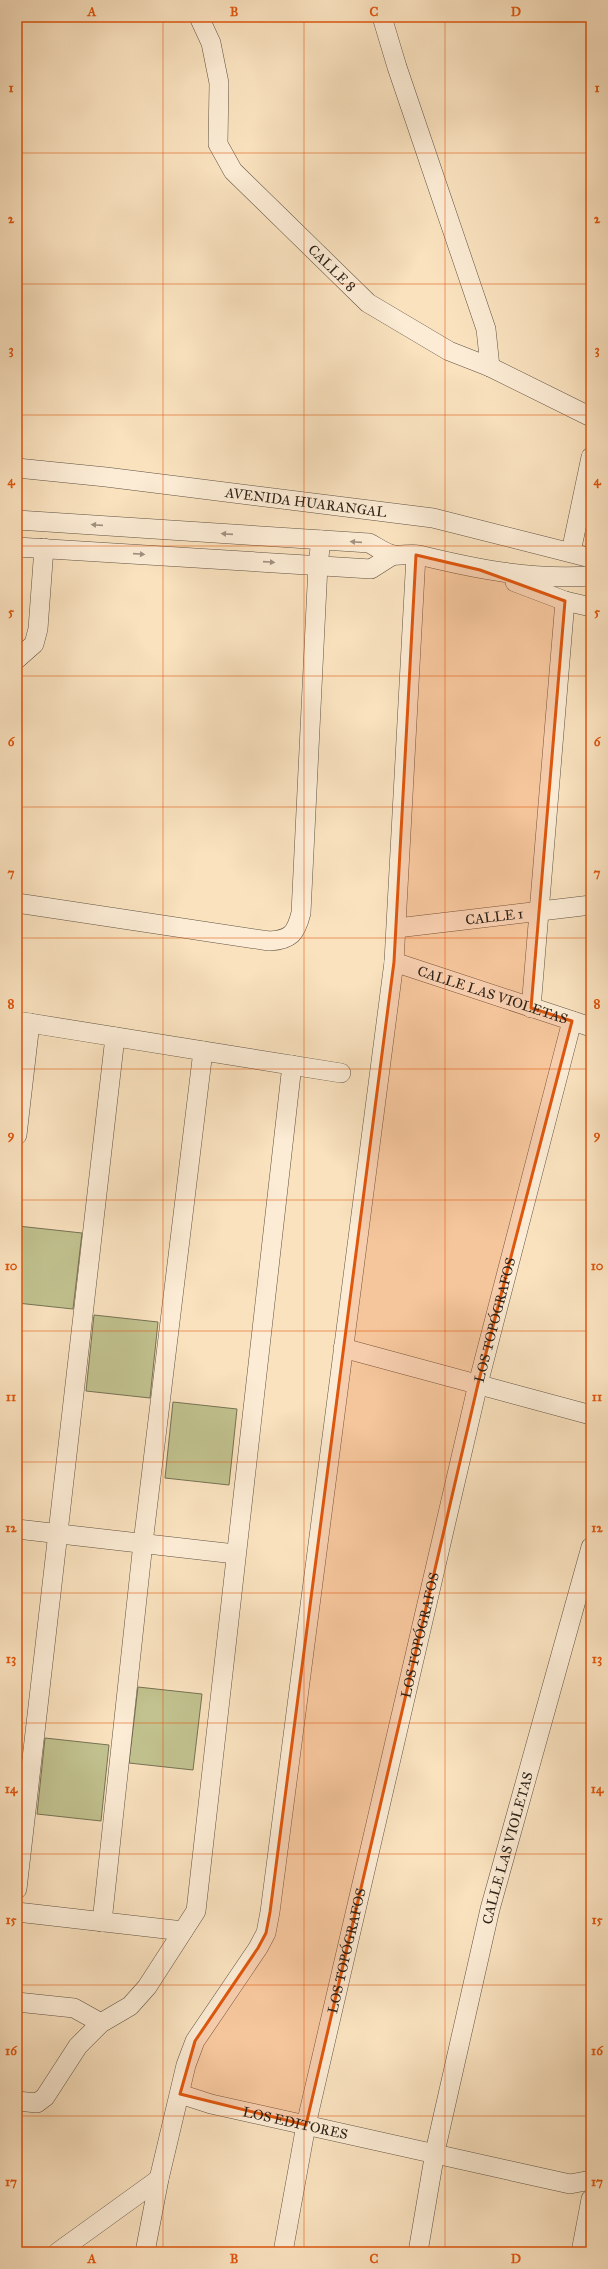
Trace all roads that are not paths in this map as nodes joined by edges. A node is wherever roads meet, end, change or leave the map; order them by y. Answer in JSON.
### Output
{"nodes":[{"id":1,"x":199,"y":17,"type":"edge"},
{"id":2,"x":382,"y":17,"type":"edge"},
{"id":3,"x":490,"y":367,"type":"junction"},
{"id":4,"x":591,"y":417,"type":"edge"},
{"id":5,"x":591,"y":457,"type":"edge"},
{"id":6,"x":17,"y":468,"type":"edge"},
{"id":7,"x":585,"y":518,"type":"edge"},
{"id":8,"x":17,"y":520,"type":"edge"},
{"id":9,"x":321,"y":540,"type":"junction"},
{"id":10,"x":17,"y":547,"type":"edge"},
{"id":11,"x":44,"y":548,"type":"junction"},
{"id":12,"x":571,"y":552,"type":"junction"},
{"id":13,"x":393,"y":555,"type":"junction"},
{"id":14,"x":416,"y":555,"type":"junction"},
{"id":15,"x":591,"y":558,"type":"edge"},
{"id":16,"x":318,"y":565,"type":"junction"},
{"id":17,"x":480,"y":570,"type":"junction"},
{"id":18,"x":591,"y":576,"type":"edge"},
{"id":19,"x":565,"y":601,"type":"junction"},
{"id":20,"x":591,"y":608,"type":"edge"},
{"id":21,"x":17,"y":659,"type":"edge"},
{"id":22,"x":17,"y":903,"type":"edge"},
{"id":23,"x":591,"y":906,"type":"edge"},
{"id":24,"x":538,"y":912,"type":"junction"},
{"id":25,"x":397,"y":928,"type":"junction"},
{"id":26,"x":394,"y":962,"type":"junction"},
{"id":27,"x":532,"y":1008,"type":"junction"},
{"id":28,"x":572,"y":1021,"type":"junction"},
{"id":29,"x":23,"y":1022,"type":"edge"},
{"id":30,"x":591,"y":1026,"type":"edge"},
{"id":31,"x":115,"y":1037,"type":"junction"},
{"id":32,"x":203,"y":1051,"type":"junction"},
{"id":33,"x":292,"y":1065,"type":"junction"},
{"id":34,"x":341,"y":1073,"type":"dead end"},
{"id":35,"x":17,"y":1135,"type":"edge"},
{"id":36,"x":343,"y":1348,"type":"junction"},
{"id":37,"x":478,"y":1384,"type":"junction"},
{"id":38,"x":591,"y":1415,"type":"edge"},
{"id":39,"x":17,"y":1529,"type":"edge"},
{"id":40,"x":57,"y":1533,"type":"junction"},
{"id":41,"x":143,"y":1543,"type":"junction"},
{"id":42,"x":591,"y":1547,"type":"edge"},
{"id":43,"x":235,"y":1554,"type":"junction"},
{"id":44,"x":17,"y":1889,"type":"edge"},
{"id":45,"x":17,"y":1912,"type":"edge"},
{"id":46,"x":102,"y":1922,"type":"junction"},
{"id":47,"x":184,"y":1931,"type":"junction"},
{"id":48,"x":17,"y":2002,"type":"edge"},
{"id":49,"x":101,"y":2023,"type":"junction"},
{"id":50,"x":180,"y":2094,"type":"junction"},
{"id":51,"x":17,"y":2101,"type":"edge"},
{"id":52,"x":306,"y":2125,"type":"junction"},
{"id":53,"x":435,"y":2152,"type":"junction"},
{"id":54,"x":159,"y":2178,"type":"junction"},
{"id":55,"x":591,"y":2180,"type":"edge"},
{"id":56,"x":570,"y":2184,"type":"junction"},
{"id":57,"x":590,"y":2204,"type":"edge"},
{"id":58,"x":58,"y":2252,"type":"edge"},
{"id":59,"x":145,"y":2252,"type":"edge"},
{"id":60,"x":283,"y":2252,"type":"edge"},
{"id":61,"x":418,"y":2252,"type":"edge"},
{"id":62,"x":581,"y":2252,"type":"edge"}],
"edges":[{"from":1,"to":3,"type":"street","name":"CALLE 8"},
{"from":2,"to":3,"type":"street"},
{"from":3,"to":4,"type":"street","name":"CALLE 8"},
{"from":5,"to":7,"type":"street"},
{"from":6,"to":12,"type":"street","name":"AVENIDA HUARANGAL"},
{"from":7,"to":12,"type":"street"},
{"from":9,"to":8,"type":"street","one_way":true},
{"from":13,"to":9,"type":"street","one_way":true},
{"from":9,"to":16,"type":"street"},
{"from":10,"to":11,"type":"street"},
{"from":11,"to":16,"type":"street","one_way":true},
{"from":11,"to":21,"type":"street"},
{"from":12,"to":15,"type":"street","name":"AVENIDA HUARANGAL"},
{"from":13,"to":14,"type":"street"},
{"from":13,"to":16,"type":"street"},
{"from":14,"to":17,"type":"street"},
{"from":14,"to":25,"type":"street"},
{"from":16,"to":22,"type":"street"},
{"from":17,"to":18,"type":"street"},
{"from":17,"to":19,"type":"street"},
{"from":19,"to":20,"type":"street"},
{"from":19,"to":24,"type":"street"},
{"from":23,"to":24,"type":"street","name":"CALLE 1"},
{"from":24,"to":25,"type":"street","name":"CALLE 1"},
{"from":24,"to":27,"type":"street"},
{"from":25,"to":26,"type":"street"},
{"from":26,"to":27,"type":"street","name":"CALLE LAS VIOLETAS"},
{"from":26,"to":36,"type":"street"},
{"from":27,"to":28,"type":"street","name":"CALLE LAS VIOLETAS"},
{"from":28,"to":30,"type":"street","name":"CALLE LAS VIOLETAS"},
{"from":28,"to":37,"type":"street","name":"LOS TOPÓGRAFOS"},
{"from":29,"to":31,"type":"street"},
{"from":29,"to":35,"type":"street"},
{"from":31,"to":32,"type":"street"},
{"from":31,"to":40,"type":"street"},
{"from":32,"to":33,"type":"street"},
{"from":32,"to":41,"type":"street"},
{"from":33,"to":34,"type":"street"},
{"from":33,"to":43,"type":"street"},
{"from":36,"to":37,"type":"street"},
{"from":36,"to":50,"type":"street"},
{"from":37,"to":38,"type":"street"},
{"from":37,"to":52,"type":"street","name":"LOS TOPÓGRAFOS"},
{"from":39,"to":40,"type":"street"},
{"from":40,"to":41,"type":"street"},
{"from":40,"to":44,"type":"street"},
{"from":41,"to":43,"type":"street"},
{"from":41,"to":46,"type":"street"},
{"from":42,"to":53,"type":"street","name":"CALLE LAS VIOLETAS"},
{"from":43,"to":47,"type":"street"},
{"from":45,"to":46,"type":"street"},
{"from":46,"to":47,"type":"street"},
{"from":47,"to":49,"type":"street"},
{"from":48,"to":49,"type":"street"},
{"from":49,"to":51,"type":"street"},
{"from":50,"to":52,"type":"street","name":"LOS EDITORES"},
{"from":50,"to":54,"type":"street"},
{"from":52,"to":53,"type":"street","name":"LOS EDITORES"},
{"from":52,"to":60,"type":"street","name":"LOS TOPÓGRAFOS"},
{"from":53,"to":56,"type":"street","name":"LOS EDITORES"},
{"from":53,"to":61,"type":"street","name":"CALLE LAS VIOLETAS"},
{"from":54,"to":58,"type":"street"},
{"from":54,"to":59,"type":"street"},
{"from":55,"to":56,"type":"street","name":"LOS EDITORES"},
{"from":56,"to":57,"type":"street"},
{"from":57,"to":62,"type":"street"}]}
